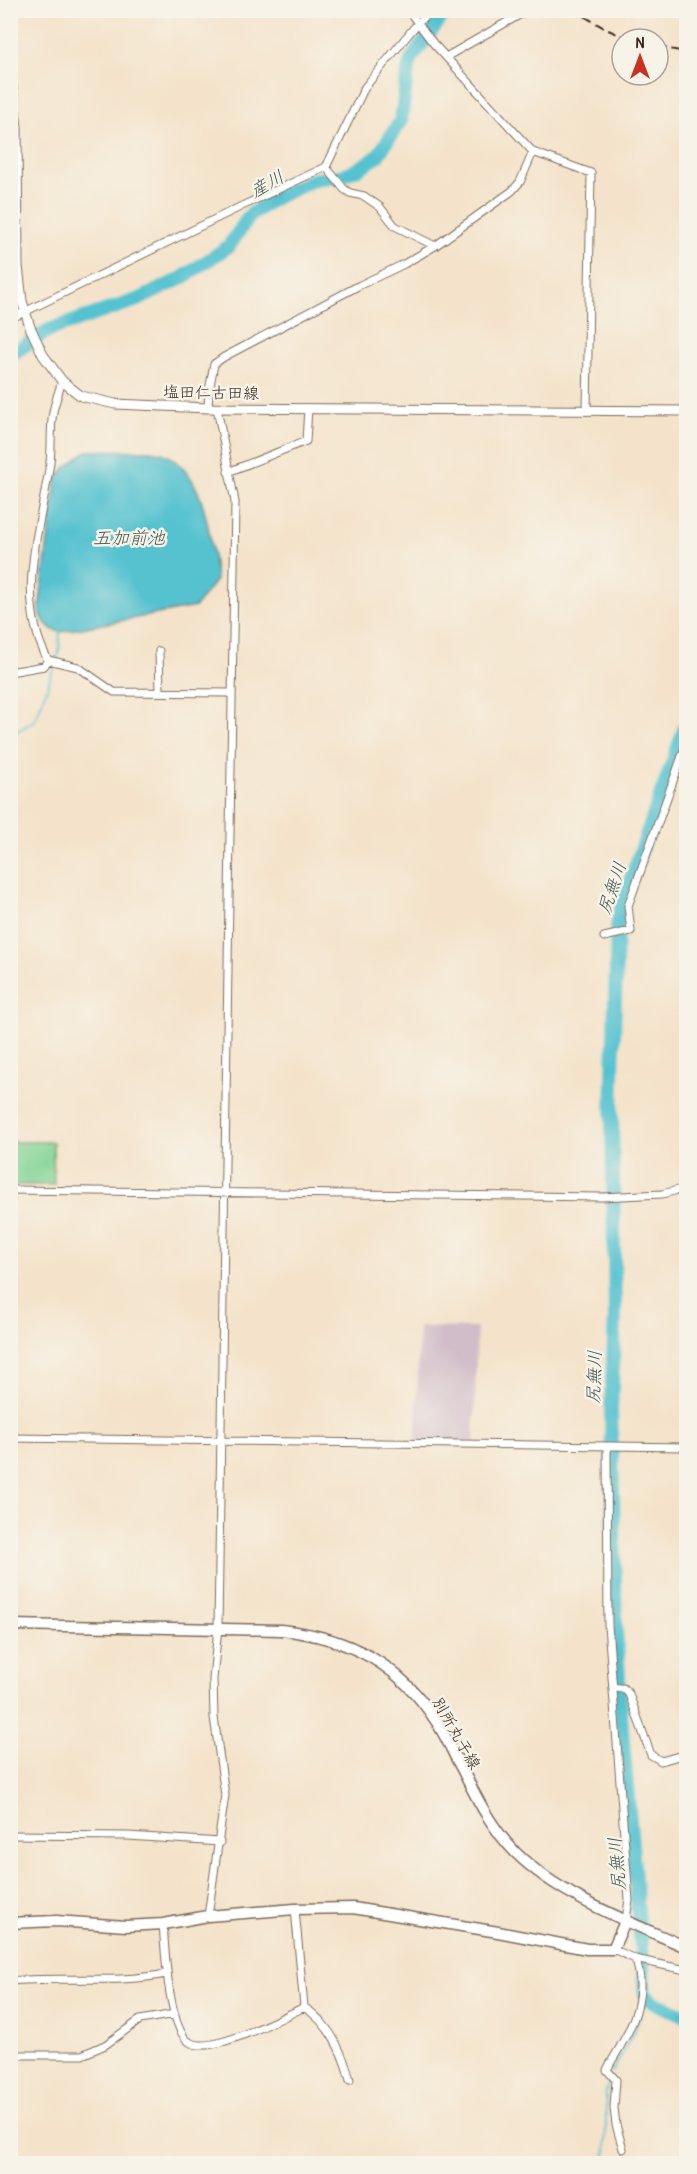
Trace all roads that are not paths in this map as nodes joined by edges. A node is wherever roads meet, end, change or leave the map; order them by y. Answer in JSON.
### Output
{"nodes":[{"id":1,"x":408,"y":10,"type":"edge"},
{"id":2,"x":432,"y":10,"type":"edge"},
{"id":3,"x":528,"y":10,"type":"edge"},
{"id":4,"x":419,"y":26,"type":"junction"},
{"id":5,"x":446,"y":57,"type":"junction"},
{"id":6,"x":10,"y":73,"type":"edge"},
{"id":7,"x":533,"y":152,"type":"junction"},
{"id":8,"x":14,"y":153,"type":"edge"},
{"id":9,"x":327,"y":167,"type":"junction"},
{"id":10,"x":435,"y":246,"type":"junction"},
{"id":11,"x":25,"y":312,"type":"junction"},
{"id":12,"x":10,"y":319,"type":"edge"},
{"id":13,"x":62,"y":381,"type":"junction"},
{"id":14,"x":212,"y":408,"type":"junction"},
{"id":15,"x":308,"y":408,"type":"junction"},
{"id":16,"x":587,"y":410,"type":"junction"},
{"id":17,"x":687,"y":411,"type":"edge"},
{"id":18,"x":228,"y":472,"type":"junction"},
{"id":19,"x":159,"y":651,"type":"dead end"},
{"id":20,"x":48,"y":660,"type":"junction"},
{"id":21,"x":10,"y":672,"type":"edge"},
{"id":22,"x":160,"y":692,"type":"junction"},
{"id":23,"x":231,"y":693,"type":"junction"},
{"id":24,"x":687,"y":745,"type":"edge"},
{"id":25,"x":607,"y":936,"type":"dead end"},
{"id":26,"x":687,"y":1188,"type":"edge"},
{"id":27,"x":10,"y":1190,"type":"edge"},
{"id":28,"x":224,"y":1193,"type":"junction"},
{"id":29,"x":10,"y":1438,"type":"edge"},
{"id":30,"x":220,"y":1441,"type":"junction"},
{"id":31,"x":607,"y":1446,"type":"junction"},
{"id":32,"x":687,"y":1447,"type":"edge"},
{"id":33,"x":10,"y":1625,"type":"edge"},
{"id":34,"x":218,"y":1628,"type":"junction"},
{"id":35,"x":617,"y":1688,"type":"junction"},
{"id":36,"x":687,"y":1754,"type":"edge"},
{"id":37,"x":10,"y":1835,"type":"edge"},
{"id":38,"x":219,"y":1842,"type":"junction"},
{"id":39,"x":295,"y":1909,"type":"junction"},
{"id":40,"x":208,"y":1916,"type":"junction"},
{"id":41,"x":10,"y":1923,"type":"edge"},
{"id":42,"x":163,"y":1924,"type":"junction"},
{"id":43,"x":636,"y":1924,"type":"junction"},
{"id":44,"x":687,"y":1947,"type":"edge"},
{"id":45,"x":613,"y":1948,"type":"junction"},
{"id":46,"x":640,"y":1960,"type":"junction"},
{"id":47,"x":687,"y":1970,"type":"edge"},
{"id":48,"x":166,"y":1974,"type":"junction"},
{"id":49,"x":10,"y":1981,"type":"edge"},
{"id":50,"x":304,"y":2007,"type":"junction"},
{"id":51,"x":175,"y":2014,"type":"junction"},
{"id":52,"x":10,"y":2058,"type":"edge"},
{"id":53,"x":350,"y":2080,"type":"dead end"},
{"id":54,"x":622,"y":2149,"type":"dead end"}],
"edges":[{"from":1,"to":4,"type":"street"},
{"from":2,"to":4,"type":"street"},
{"from":3,"to":5,"type":"street"},
{"from":4,"to":5,"type":"street"},
{"from":4,"to":9,"type":"street"},
{"from":5,"to":7,"type":"street"},
{"from":6,"to":8,"type":"main road","name":"塩田仁古田線"},
{"from":7,"to":10,"type":"street"},
{"from":7,"to":16,"type":"street"},
{"from":8,"to":11,"type":"main road","name":"塩田仁古田線"},
{"from":9,"to":10,"type":"street"},
{"from":9,"to":11,"type":"street"},
{"from":10,"to":14,"type":"street"},
{"from":11,"to":12,"type":"street"},
{"from":11,"to":13,"type":"main road","name":"塩田仁古田線"},
{"from":13,"to":14,"type":"main road","name":"塩田仁古田線"},
{"from":13,"to":20,"type":"street"},
{"from":14,"to":15,"type":"main road","name":"塩田仁古田線"},
{"from":14,"to":18,"type":"street"},
{"from":15,"to":16,"type":"main road","name":"塩田仁古田線"},
{"from":15,"to":18,"type":"street"},
{"from":16,"to":17,"type":"main road","name":"塩田仁古田線"},
{"from":18,"to":23,"type":"street"},
{"from":19,"to":22,"type":"street"},
{"from":20,"to":21,"type":"street"},
{"from":20,"to":22,"type":"street"},
{"from":22,"to":23,"type":"street"},
{"from":23,"to":28,"type":"street"},
{"from":24,"to":25,"type":"street"},
{"from":26,"to":28,"type":"street"},
{"from":27,"to":28,"type":"street"},
{"from":28,"to":30,"type":"street"},
{"from":29,"to":30,"type":"street"},
{"from":30,"to":31,"type":"street"},
{"from":30,"to":34,"type":"street"},
{"from":31,"to":32,"type":"street"},
{"from":31,"to":35,"type":"street"},
{"from":33,"to":34,"type":"main road","name":"別所丸子線"},
{"from":34,"to":38,"type":"street"},
{"from":34,"to":43,"type":"main road","name":"別所丸子線"},
{"from":35,"to":36,"type":"street"},
{"from":35,"to":43,"type":"street"},
{"from":37,"to":38,"type":"street"},
{"from":38,"to":40,"type":"street"},
{"from":39,"to":40,"type":"main road"},
{"from":39,"to":45,"type":"main road"},
{"from":39,"to":50,"type":"street"},
{"from":40,"to":42,"type":"main road"},
{"from":41,"to":42,"type":"main road"},
{"from":42,"to":48,"type":"street"},
{"from":43,"to":44,"type":"main road","name":"別所丸子線"},
{"from":43,"to":45,"type":"main road"},
{"from":45,"to":46,"type":"street"},
{"from":46,"to":47,"type":"street"},
{"from":46,"to":54,"type":"street"},
{"from":48,"to":49,"type":"street"},
{"from":48,"to":51,"type":"street"},
{"from":50,"to":51,"type":"street"},
{"from":50,"to":53,"type":"street"},
{"from":51,"to":52,"type":"street"}]}
